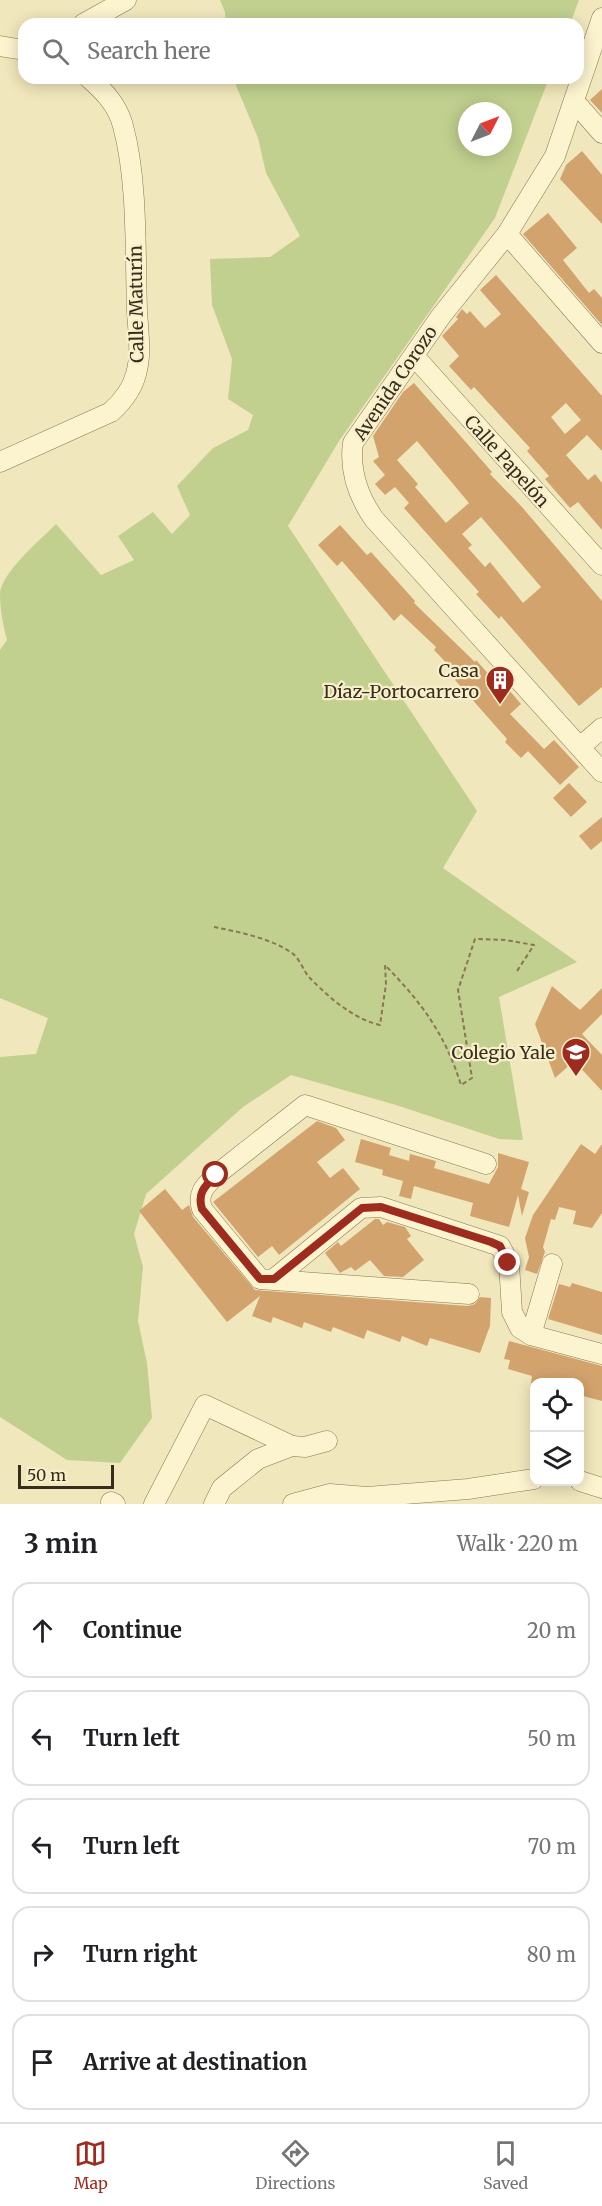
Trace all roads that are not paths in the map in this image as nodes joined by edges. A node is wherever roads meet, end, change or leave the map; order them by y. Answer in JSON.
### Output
{"nodes":[{"id":1,"x":126,"y":0,"type":"edge"},
{"id":2,"x":94,"y":18,"type":"edge"},
{"id":3,"x":602,"y":18,"type":"edge"},
{"id":4,"x":0,"y":46,"type":"edge"},
{"id":5,"x":18,"y":49,"type":"edge"},
{"id":6,"x":584,"y":71,"type":"edge"},
{"id":7,"x":96,"y":84,"type":"edge"},
{"id":8,"x":580,"y":84,"type":"edge"},
{"id":9,"x":574,"y":101,"type":"junction"},
{"id":10,"x":602,"y":133,"type":"edge"},
{"id":11,"x":507,"y":234,"type":"junction"},
{"id":12,"x":602,"y":343,"type":"edge"},
{"id":13,"x":414,"y":356,"type":"junction"},
{"id":14,"x":0,"y":462,"type":"edge"},
{"id":15,"x":602,"y":566,"type":"edge"},
{"id":16,"x":602,"y":728,"type":"edge"},
{"id":17,"x":580,"y":747,"type":"junction"},
{"id":18,"x":602,"y":772,"type":"edge"},
{"id":19,"x":486,"y":1164,"type":"dead end"},
{"id":20,"x":552,"y":1264,"type":"dead end"},
{"id":21,"x":274,"y":1279,"type":"junction"},
{"id":22,"x":469,"y":1294,"type":"dead end"},
{"id":23,"x":531,"y":1335,"type":"junction"},
{"id":24,"x":602,"y":1354,"type":"edge"},
{"id":25,"x":327,"y":1441,"type":"dead end"},
{"id":26,"x":292,"y":1446,"type":"junction"},
{"id":27,"x":530,"y":1480,"type":"edge"},
{"id":28,"x":584,"y":1483,"type":"edge"},
{"id":29,"x":602,"y":1488,"type":"edge"},
{"id":30,"x":468,"y":1496,"type":"edge"},
{"id":31,"x":360,"y":1501,"type":"edge"},
{"id":32,"x":154,"y":1504,"type":"edge"},
{"id":33,"x":214,"y":1504,"type":"edge"},
{"id":34,"x":293,"y":1504,"type":"edge"}],
"edges":[{"from":1,"to":2,"type":"street"},
{"from":3,"to":6,"type":"street","name":"Avenida Corozo"},
{"from":4,"to":5,"type":"street"},
{"from":7,"to":14,"type":"street","name":"Calle Maturín"},
{"from":8,"to":9,"type":"street","name":"Avenida Corozo"},
{"from":9,"to":10,"type":"street"},
{"from":9,"to":11,"type":"street","name":"Avenida Corozo"},
{"from":11,"to":12,"type":"street"},
{"from":11,"to":13,"type":"street","name":"Avenida Corozo"},
{"from":13,"to":15,"type":"street","name":"Calle Papelón"},
{"from":13,"to":17,"type":"street","name":"Avenida Corozo"},
{"from":16,"to":17,"type":"street"},
{"from":17,"to":18,"type":"street","name":"Avenida Corozo"},
{"from":19,"to":21,"type":"street"},
{"from":20,"to":23,"type":"street"},
{"from":21,"to":22,"type":"street"},
{"from":21,"to":23,"type":"street"},
{"from":23,"to":24,"type":"street"},
{"from":25,"to":26,"type":"street"},
{"from":26,"to":32,"type":"street"},
{"from":26,"to":33,"type":"street"},
{"from":27,"to":30,"type":"street"},
{"from":28,"to":29,"type":"street"},
{"from":30,"to":31,"type":"street"},
{"from":31,"to":34,"type":"street"}]}
